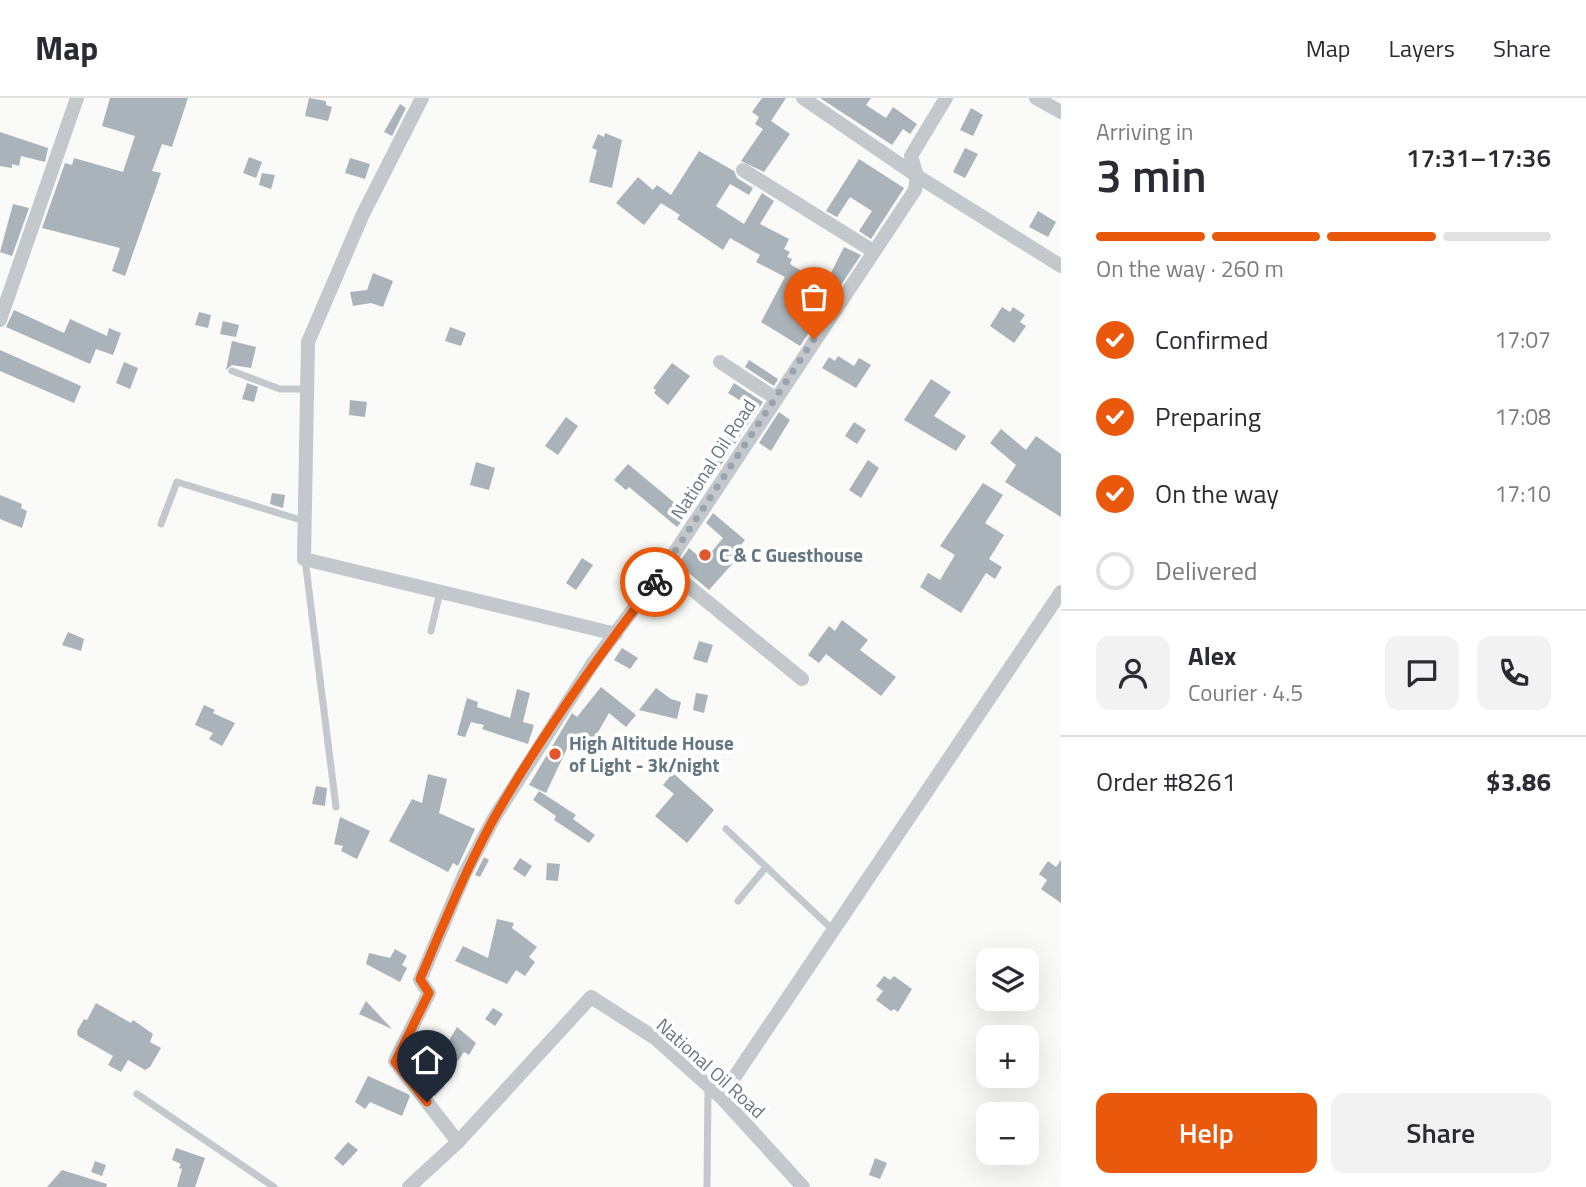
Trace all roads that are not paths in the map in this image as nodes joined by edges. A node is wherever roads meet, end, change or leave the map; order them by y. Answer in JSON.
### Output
{"nodes":[{"id":1,"x":77,"y":98,"type":"edge"},
{"id":2,"x":422,"y":98,"type":"edge"},
{"id":3,"x":803,"y":98,"type":"edge"},
{"id":4,"x":946,"y":98,"type":"edge"},
{"id":5,"x":1036,"y":98,"type":"edge"},
{"id":6,"x":1061,"y":112,"type":"edge"},
{"id":7,"x":743,"y":170,"type":"dead end"},
{"id":8,"x":917,"y":176,"type":"junction"},
{"id":9,"x":873,"y":251,"type":"junction"},
{"id":10,"x":1061,"y":266,"type":"edge"},
{"id":11,"x":0,"y":320,"type":"edge"},
{"id":12,"x":720,"y":362,"type":"dead end"},
{"id":13,"x":232,"y":371,"type":"dead end"},
{"id":14,"x":307,"y":389,"type":"junction"},
{"id":15,"x":775,"y":398,"type":"junction"},
{"id":16,"x":305,"y":521,"type":"junction"},
{"id":17,"x":161,"y":524,"type":"dead end"},
{"id":18,"x":304,"y":559,"type":"junction"},
{"id":19,"x":665,"y":567,"type":"junction"},
{"id":20,"x":440,"y":591,"type":"junction"},
{"id":21,"x":1061,"y":592,"type":"edge"},
{"id":22,"x":431,"y":631,"type":"dead end"},
{"id":23,"x":616,"y":634,"type":"junction"},
{"id":24,"x":802,"y":679,"type":"dead end"},
{"id":25,"x":336,"y":807,"type":"dead end"},
{"id":26,"x":726,"y":829,"type":"dead end"},
{"id":27,"x":766,"y":867,"type":"junction"},
{"id":28,"x":738,"y":901,"type":"dead end"},
{"id":29,"x":833,"y":930,"type":"junction"},
{"id":30,"x":708,"y":1086,"type":"junction"},
{"id":31,"x":136,"y":1094,"type":"dead end"},
{"id":32,"x":721,"y":1097,"type":"junction"},
{"id":33,"x":458,"y":1142,"type":"junction"},
{"id":34,"x":274,"y":1187,"type":"edge"},
{"id":35,"x":409,"y":1187,"type":"edge"},
{"id":36,"x":707,"y":1187,"type":"edge"},
{"id":37,"x":803,"y":1187,"type":"edge"}],
"edges":[{"from":1,"to":11,"type":"street"},
{"from":2,"to":14,"type":"street"},
{"from":3,"to":8,"type":"street"},
{"from":4,"to":8,"type":"street","name":"National Oil Road"},
{"from":5,"to":6,"type":"street"},
{"from":7,"to":9,"type":"street"},
{"from":8,"to":9,"type":"street","name":"National Oil Road"},
{"from":8,"to":10,"type":"street"},
{"from":9,"to":15,"type":"street","name":"National Oil Road"},
{"from":12,"to":15,"type":"street"},
{"from":13,"to":14,"type":"lane"},
{"from":14,"to":16,"type":"street"},
{"from":15,"to":19,"type":"street","name":"National Oil Road"},
{"from":16,"to":17,"type":"lane"},
{"from":16,"to":18,"type":"street"},
{"from":18,"to":20,"type":"street"},
{"from":18,"to":25,"type":"lane"},
{"from":19,"to":23,"type":"street","name":"National Oil Road"},
{"from":19,"to":24,"type":"street"},
{"from":20,"to":22,"type":"lane"},
{"from":20,"to":23,"type":"street"},
{"from":21,"to":29,"type":"street"},
{"from":23,"to":33,"type":"street","name":"National Oil Road"},
{"from":26,"to":27,"type":"lane"},
{"from":27,"to":28,"type":"lane"},
{"from":27,"to":29,"type":"lane"},
{"from":29,"to":32,"type":"street"},
{"from":30,"to":32,"type":"street","name":"National Oil Road"},
{"from":30,"to":33,"type":"street","name":"National Oil Road"},
{"from":30,"to":36,"type":"lane"},
{"from":31,"to":34,"type":"lane"},
{"from":32,"to":37,"type":"street","name":"National Oil Road"},
{"from":33,"to":35,"type":"street","name":"National Oil Road"}]}
